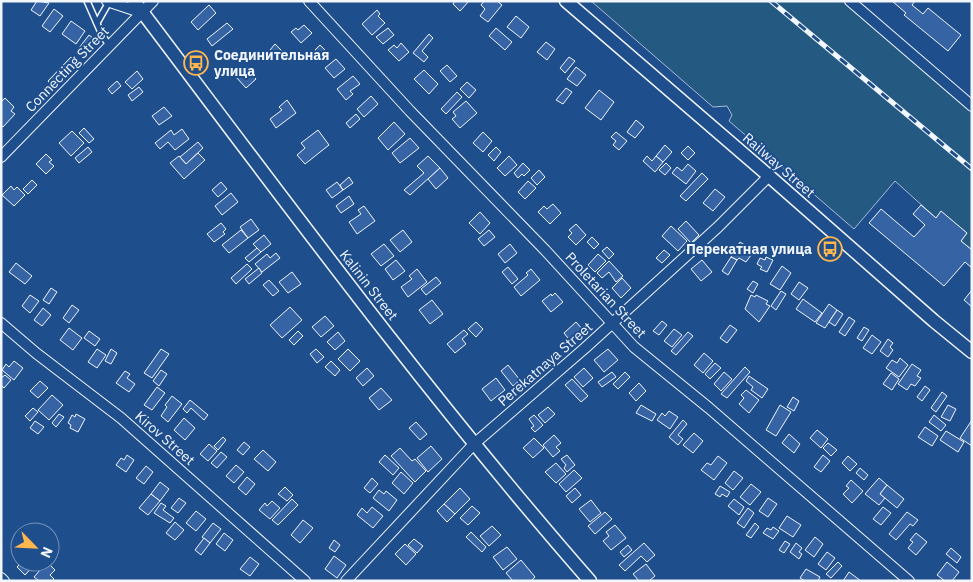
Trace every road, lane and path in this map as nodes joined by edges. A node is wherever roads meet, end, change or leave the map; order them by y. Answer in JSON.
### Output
{"nodes":[{"id":1,"x":87,"y":1,"type":"edge"},
{"id":2,"x":134,"y":1,"type":"edge"},
{"id":3,"x":153,"y":1,"type":"edge"},
{"id":4,"x":310,"y":1,"type":"edge"},
{"id":5,"x":566,"y":1,"type":"edge"},
{"id":6,"x":850,"y":1,"type":"edge"},
{"id":7,"x":108,"y":2,"type":"edge"},
{"id":8,"x":142,"y":13,"type":"junction"},
{"id":9,"x":97,"y":23,"type":"junction"},
{"id":10,"x":109,"y":45,"type":"junction"},
{"id":11,"x":972,"y":106,"type":"edge"},
{"id":12,"x":1,"y":157,"type":"edge"},
{"id":13,"x":769,"y":176,"type":"junction"},
{"id":14,"x":613,"y":322,"type":"junction"},
{"id":15,"x":1,"y":323,"type":"edge"},
{"id":16,"x":972,"y":352,"type":"edge"},
{"id":17,"x":474,"y":444,"type":"junction"},
{"id":18,"x":1,"y":578,"type":"edge"},
{"id":19,"x":4,"y":581,"type":"edge"},
{"id":20,"x":304,"y":581,"type":"edge"},
{"id":21,"x":346,"y":581,"type":"edge"},
{"id":22,"x":590,"y":581,"type":"edge"},
{"id":23,"x":909,"y":581,"type":"edge"}],
"edges":[{"from":1,"to":9,"type":"lane"},
{"from":2,"to":8,"type":"street","name":"Kalinin Street"},
{"from":3,"to":8,"type":"street","name":"Connecting Street"},
{"from":4,"to":14,"type":"street","name":"Proletarian Street"},
{"from":5,"to":13,"type":"street","name":"Railway Street"},
{"from":6,"to":11,"type":"street"},
{"from":7,"to":8,"type":"street"},
{"from":7,"to":9,"type":"lane"},
{"from":8,"to":10,"type":"street","name":"Connecting Street"},
{"from":8,"to":17,"type":"street","name":"Kalinin Street"},
{"from":9,"to":10,"type":"lane"},
{"from":10,"to":12,"type":"street","name":"Connecting Street"},
{"from":13,"to":14,"type":"street","name":"Perekatnaya Street"},
{"from":13,"to":16,"type":"street","name":"Railway Street"},
{"from":14,"to":17,"type":"street","name":"Perekatnaya Street"},
{"from":14,"to":23,"type":"street","name":"Proletarian Street"},
{"from":15,"to":20,"type":"street","name":"Kirov Street"},
{"from":17,"to":21,"type":"street","name":"Perekatnaya Street"},
{"from":17,"to":22,"type":"street","name":"Kalinin Street"},
{"from":18,"to":19,"type":"street"}]}
